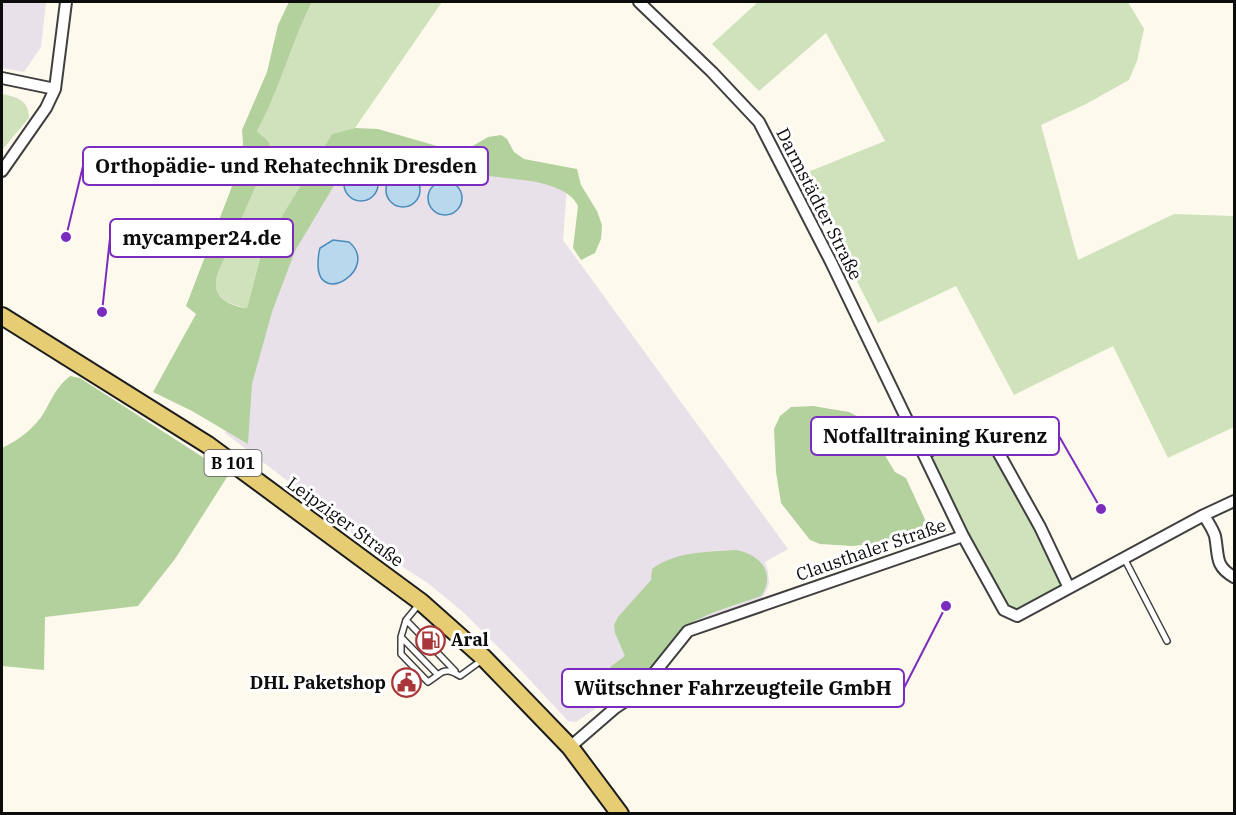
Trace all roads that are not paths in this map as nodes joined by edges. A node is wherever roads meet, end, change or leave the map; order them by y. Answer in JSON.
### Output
{"nodes":[{"id":1,"x":66,"y":2,"type":"edge"},
{"id":2,"x":639,"y":2,"type":"edge"},
{"id":3,"x":2,"y":78,"type":"edge"},
{"id":4,"x":55,"y":89,"type":"junction"},
{"id":5,"x":2,"y":171,"type":"edge"},
{"id":6,"x":2,"y":316,"type":"edge"},
{"id":7,"x":924,"y":453,"type":"junction"},
{"id":8,"x":1234,"y":501,"type":"edge"},
{"id":9,"x":1204,"y":515,"type":"junction"},
{"id":10,"x":963,"y":536,"type":"junction"},
{"id":11,"x":1124,"y":558,"type":"junction"},
{"id":12,"x":1234,"y":577,"type":"edge"},
{"id":13,"x":1069,"y":588,"type":"junction"},
{"id":14,"x":421,"y":602,"type":"junction"},
{"id":15,"x":406,"y":620,"type":"junction"},
{"id":16,"x":401,"y":637,"type":"junction"},
{"id":17,"x":1167,"y":640,"type":"dead end"},
{"id":18,"x":484,"y":658,"type":"junction"},
{"id":19,"x":438,"y":675,"type":"junction"},
{"id":20,"x":460,"y":676,"type":"junction"},
{"id":21,"x":570,"y":747,"type":"junction"},
{"id":22,"x":620,"y":813,"type":"edge"}],
"edges":[{"from":1,"to":4,"type":"street"},
{"from":2,"to":7,"type":"street","name":"Darmstädter Straße"},
{"from":3,"to":4,"type":"street"},
{"from":4,"to":5,"type":"street"},
{"from":6,"to":14,"type":"main road","name":"Leipziger Straße","number":"B 101"},
{"from":7,"to":10,"type":"street","name":"Darmstädter Straße"},
{"from":7,"to":13,"type":"street"},
{"from":8,"to":9,"type":"street","name":"Clausthaler Straße"},
{"from":9,"to":11,"type":"street","name":"Clausthaler Straße"},
{"from":9,"to":12,"type":"street"},
{"from":10,"to":13,"type":"street","name":"Clausthaler Straße"},
{"from":10,"to":21,"type":"street","name":"Clausthaler Straße"},
{"from":11,"to":13,"type":"street","name":"Clausthaler Straße"},
{"from":11,"to":17,"type":"lane"},
{"from":14,"to":15,"type":"lane"},
{"from":14,"to":18,"type":"main road","name":"Leipziger Straße","number":"B 101"},
{"from":15,"to":16,"type":"lane"},
{"from":15,"to":20,"type":"lane"},
{"from":16,"to":19,"type":"lane"},
{"from":16,"to":19,"type":"lane"},
{"from":18,"to":20,"type":"lane"},
{"from":18,"to":21,"type":"main road","name":"Leipziger Straße","number":"B 101"},
{"from":19,"to":20,"type":"lane"},
{"from":21,"to":22,"type":"main road","name":"Leipziger Straße","number":"B 101"}]}
